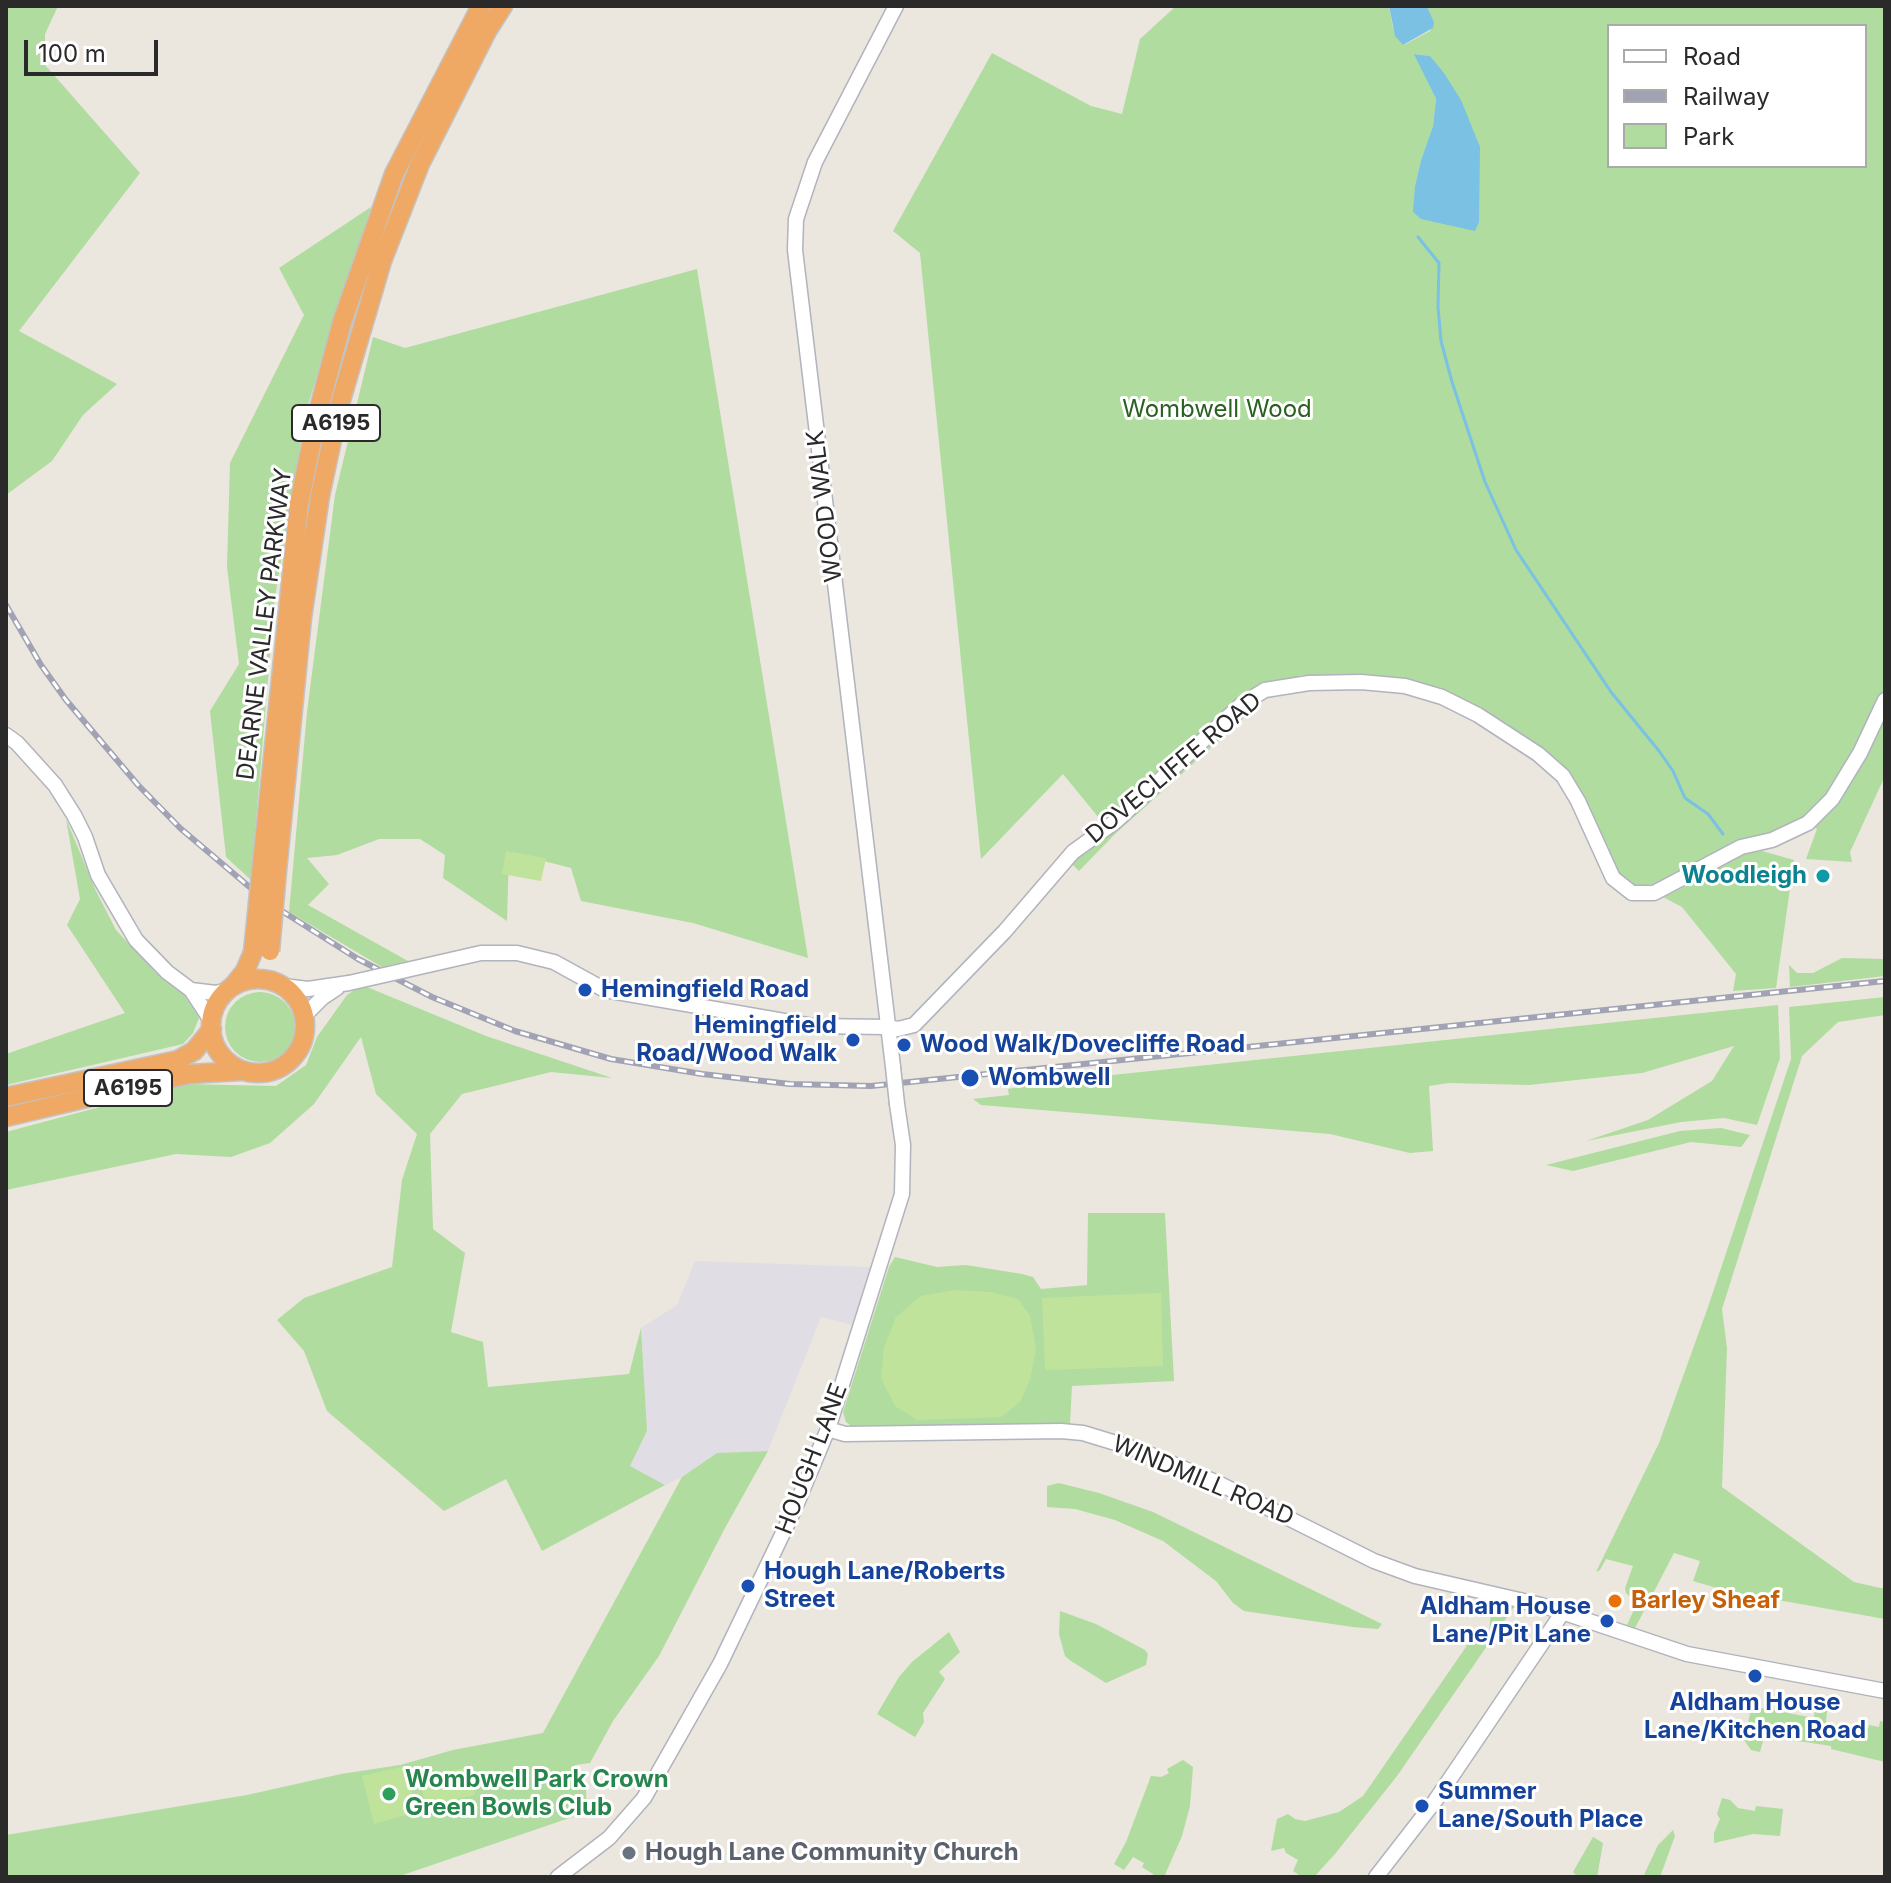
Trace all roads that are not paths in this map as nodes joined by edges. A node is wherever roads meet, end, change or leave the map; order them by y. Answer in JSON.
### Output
{"nodes":[{"id":1,"x":481,"y":6,"type":"edge"},
{"id":2,"x":503,"y":6,"type":"edge"},
{"id":3,"x":896,"y":6,"type":"edge"},
{"id":4,"x":1885,"y":700,"type":"edge"},
{"id":5,"x":6,"y":735,"type":"edge"},
{"id":6,"x":270,"y":867,"type":"junction"},
{"id":7,"x":261,"y":952,"type":"junction"},
{"id":8,"x":347,"y":983,"type":"junction"},
{"id":9,"x":279,"y":984,"type":"junction"},
{"id":10,"x":230,"y":989,"type":"junction"},
{"id":11,"x":191,"y":990,"type":"junction"},
{"id":12,"x":304,"y":1016,"type":"junction"},
{"id":13,"x":212,"y":1025,"type":"junction"},
{"id":14,"x":887,"y":1027,"type":"junction"},
{"id":15,"x":252,"y":1072,"type":"junction"},
{"id":16,"x":6,"y":1097,"type":"edge"},
{"id":17,"x":6,"y":1117,"type":"edge"},
{"id":18,"x":828,"y":1429,"type":"junction"},
{"id":19,"x":1563,"y":1612,"type":"junction"},
{"id":20,"x":1885,"y":1691,"type":"edge"},
{"id":21,"x":558,"y":1877,"type":"edge"},
{"id":22,"x":1376,"y":1877,"type":"edge"}],
"edges":[{"from":1,"to":6,"type":"highway","name":"DEARNE VALLEY PARKWAY","number":"A6195"},
{"from":2,"to":6,"type":"highway","name":"DEARNE VALLEY PARKWAY","number":"A6195"},
{"from":3,"to":14,"type":"street","name":"WOOD WALK"},
{"from":4,"to":14,"type":"street","name":"DOVECLIFFE ROAD"},
{"from":5,"to":11,"type":"street"},
{"from":6,"to":7,"type":"highway","name":"DEARNE VALLEY PARKWAY","number":"A6195","bridge":true},
{"from":7,"to":9,"type":"highway","name":"DEARNE VALLEY PARKWAY","number":"A6195"},
{"from":7,"to":10,"type":"highway","name":"DEARNE VALLEY PARKWAY","number":"A6195"},
{"from":8,"to":9,"type":"street"},
{"from":8,"to":12,"type":"street"},
{"from":8,"to":14,"type":"street","bridge":true},
{"from":9,"to":10,"type":"highway"},
{"from":9,"to":12,"type":"highway","number":"A6195"},
{"from":10,"to":11,"type":"street"},
{"from":10,"to":13,"type":"highway","number":"A6195"},
{"from":11,"to":13,"type":"street"},
{"from":12,"to":15,"type":"highway","number":"A6195"},
{"from":13,"to":15,"type":"highway"},
{"from":13,"to":16,"type":"highway","number":"A6195"},
{"from":14,"to":18,"type":"street","name":"HOUGH LANE","bridge":true},
{"from":15,"to":17,"type":"highway","number":"A6195"},
{"from":18,"to":19,"type":"street","name":"WINDMILL ROAD"},
{"from":18,"to":21,"type":"street","name":"HOUGH LANE"},
{"from":19,"to":20,"type":"street","name":"WINDMILL ROAD"},
{"from":19,"to":22,"type":"street"}]}
